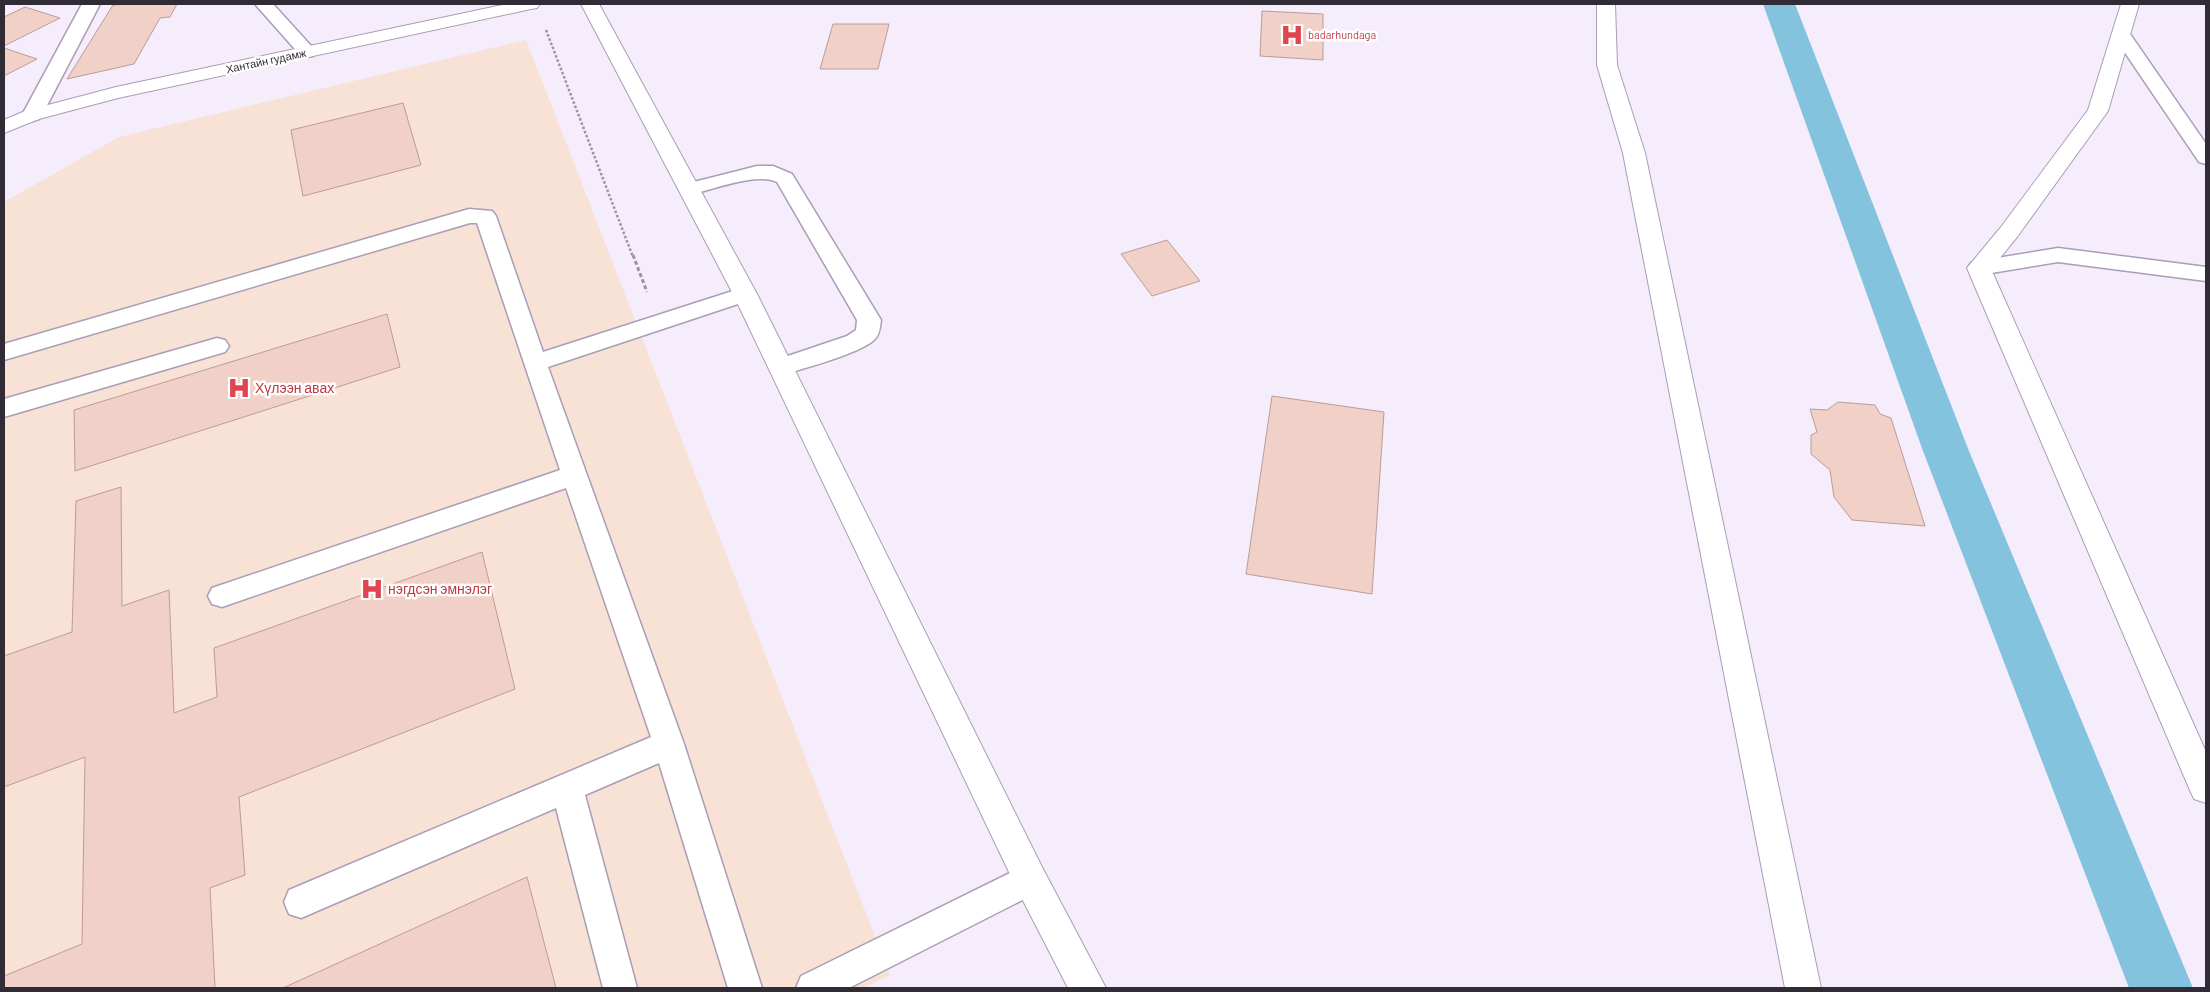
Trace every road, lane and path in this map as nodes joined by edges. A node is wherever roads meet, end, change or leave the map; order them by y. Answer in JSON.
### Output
{"nodes":[{"id":1,"x":91,"y":4,"type":"edge"},
{"id":2,"x":264,"y":4,"type":"edge"},
{"id":3,"x":531,"y":4,"type":"edge"},
{"id":4,"x":590,"y":4,"type":"edge"},
{"id":5,"x":1606,"y":4,"type":"edge"},
{"id":6,"x":2130,"y":4,"type":"edge"},
{"id":7,"x":543,"y":22,"type":"dead end"},
{"id":8,"x":2122,"y":35,"type":"junction"},
{"id":9,"x":306,"y":52,"type":"junction"},
{"id":10,"x":32,"y":115,"type":"junction"},
{"id":11,"x":4,"y":126,"type":"edge"},
{"id":12,"x":2206,"y":158,"type":"edge"},
{"id":13,"x":689,"y":189,"type":"junction"},
{"id":14,"x":1979,"y":268,"type":"junction"},
{"id":15,"x":2206,"y":274,"type":"edge"},
{"id":16,"x":745,"y":294,"type":"junction"},
{"id":17,"x":659,"y":322,"type":"junction"},
{"id":18,"x":216,"y":346,"type":"dead end"},
{"id":19,"x":4,"y":352,"type":"edge"},
{"id":20,"x":534,"y":363,"type":"junction"},
{"id":21,"x":781,"y":367,"type":"junction"},
{"id":22,"x":4,"y":408,"type":"edge"},
{"id":23,"x":574,"y":475,"type":"junction"},
{"id":24,"x":222,"y":596,"type":"dead end"},
{"id":25,"x":669,"y":744,"type":"junction"},
{"id":26,"x":567,"y":788,"type":"junction"},
{"id":27,"x":2206,"y":788,"type":"edge"},
{"id":28,"x":1030,"y":879,"type":"junction"},
{"id":29,"x":301,"y":902,"type":"dead end"},
{"id":30,"x":620,"y":988,"type":"edge"},
{"id":31,"x":745,"y":988,"type":"edge"},
{"id":32,"x":813,"y":988,"type":"edge"},
{"id":33,"x":1088,"y":988,"type":"edge"},
{"id":34,"x":1803,"y":988,"type":"edge"}],
"edges":[{"from":1,"to":10,"type":"lane"},
{"from":2,"to":9,"type":"lane"},
{"from":3,"to":9,"type":"street","name":"Хантайн гудамж"},
{"from":4,"to":13,"type":"street"},
{"from":5,"to":34,"type":"street"},
{"from":6,"to":8,"type":"street"},
{"from":7,"to":17,"type":"path"},
{"from":8,"to":12,"type":"lane"},
{"from":8,"to":14,"type":"street"},
{"from":9,"to":10,"type":"street","name":"Хантайн гудамж"},
{"from":10,"to":11,"type":"street","name":"Хантайн гудамж"},
{"from":13,"to":16,"type":"street"},
{"from":13,"to":21,"type":"lane"},
{"from":14,"to":15,"type":"lane"},
{"from":14,"to":27,"type":"street"},
{"from":16,"to":17,"type":"lane"},
{"from":16,"to":21,"type":"street"},
{"from":17,"to":20,"type":"lane"},
{"from":18,"to":22,"type":"lane"},
{"from":19,"to":20,"type":"lane"},
{"from":20,"to":23,"type":"lane"},
{"from":21,"to":28,"type":"street"},
{"from":23,"to":24,"type":"lane"},
{"from":23,"to":25,"type":"lane"},
{"from":25,"to":26,"type":"lane"},
{"from":25,"to":31,"type":"lane"},
{"from":26,"to":29,"type":"lane"},
{"from":26,"to":30,"type":"lane"},
{"from":28,"to":32,"type":"lane"},
{"from":28,"to":33,"type":"street"}]}
